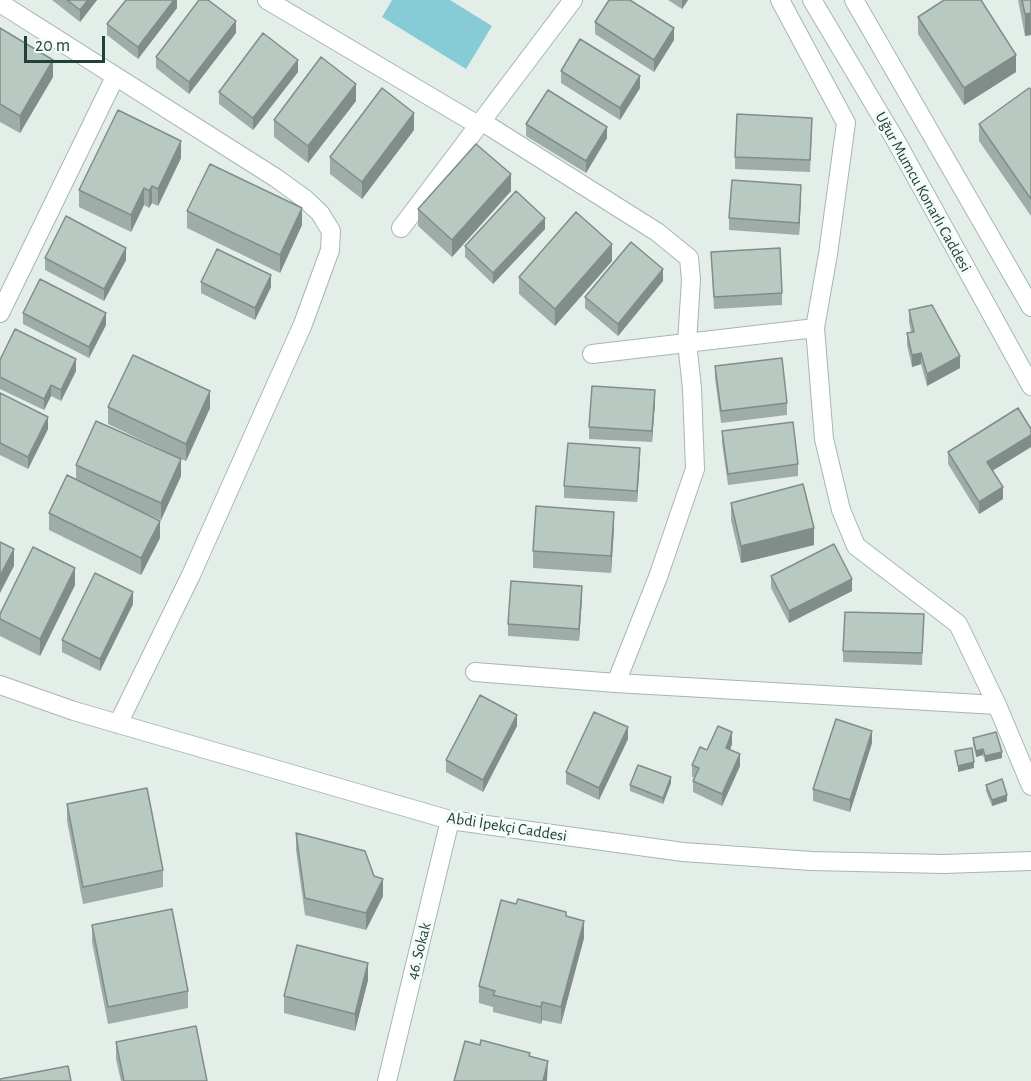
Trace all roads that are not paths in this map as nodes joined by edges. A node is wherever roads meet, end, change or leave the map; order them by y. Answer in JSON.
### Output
{"nodes":[{"id":1,"x":267,"y":0,"type":"edge"},
{"id":2,"x":573,"y":0,"type":"edge"},
{"id":3,"x":780,"y":0,"type":"edge"},
{"id":4,"x":812,"y":0,"type":"edge"},
{"id":5,"x":854,"y":0,"type":"edge"},
{"id":6,"x":0,"y":3,"type":"edge"},
{"id":7,"x":115,"y":77,"type":"junction"},
{"id":8,"x":480,"y":123,"type":"junction"},
{"id":9,"x":401,"y":228,"type":"dead end"},
{"id":10,"x":1029,"y":300,"type":"edge"},
{"id":11,"x":0,"y":313,"type":"edge"},
{"id":12,"x":815,"y":328,"type":"junction"},
{"id":13,"x":687,"y":343,"type":"junction"},
{"id":14,"x":592,"y":354,"type":"dead end"},
{"id":15,"x":1031,"y":386,"type":"edge"},
{"id":16,"x":475,"y":672,"type":"dead end"},
{"id":17,"x":616,"y":683,"type":"junction"},
{"id":18,"x":0,"y":685,"type":"edge"},
{"id":19,"x":997,"y":705,"type":"junction"},
{"id":20,"x":118,"y":724,"type":"junction"},
{"id":21,"x":1031,"y":786,"type":"edge"},
{"id":22,"x":450,"y":820,"type":"junction"},
{"id":23,"x":1031,"y":861,"type":"edge"},
{"id":24,"x":387,"y":1081,"type":"edge"}],
"edges":[{"from":1,"to":8,"type":"street"},
{"from":2,"to":8,"type":"street"},
{"from":3,"to":12,"type":"street"},
{"from":4,"to":15,"type":"street","name":"Uğur Mumcu Konarlı Caddesi"},
{"from":5,"to":10,"type":"street"},
{"from":6,"to":7,"type":"street"},
{"from":7,"to":11,"type":"street"},
{"from":7,"to":20,"type":"street"},
{"from":8,"to":9,"type":"street"},
{"from":8,"to":13,"type":"street"},
{"from":12,"to":13,"type":"street"},
{"from":12,"to":19,"type":"street"},
{"from":13,"to":14,"type":"street"},
{"from":13,"to":17,"type":"street"},
{"from":16,"to":17,"type":"street"},
{"from":17,"to":19,"type":"street"},
{"from":18,"to":20,"type":"street","name":"Abdi İpekçi Caddesi"},
{"from":19,"to":21,"type":"street"},
{"from":20,"to":22,"type":"street","name":"Abdi İpekçi Caddesi"},
{"from":22,"to":23,"type":"street","name":"Abdi İpekçi Caddesi"},
{"from":22,"to":24,"type":"street","name":"46. Sokak"}]}
